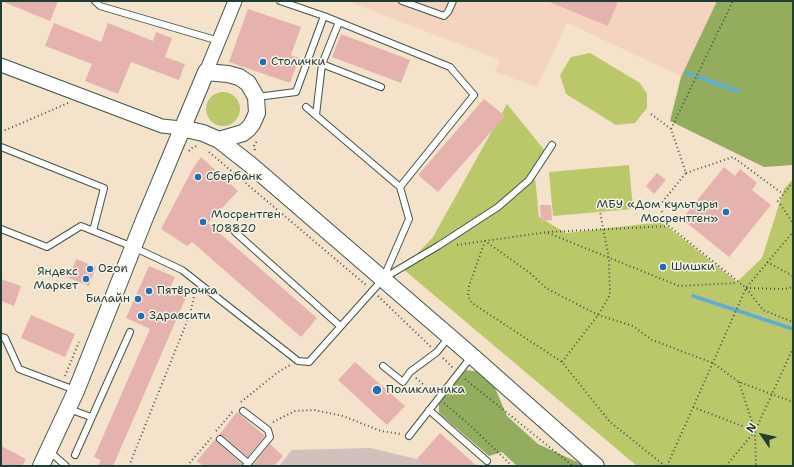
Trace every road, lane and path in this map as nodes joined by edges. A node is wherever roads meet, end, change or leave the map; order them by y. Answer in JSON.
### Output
{"nodes":[{"id":1,"x":95,"y":1,"type":"edge"},
{"id":2,"x":235,"y":1,"type":"edge"},
{"id":3,"x":280,"y":1,"type":"edge"},
{"id":4,"x":402,"y":1,"type":"edge"},
{"id":5,"x":453,"y":1,"type":"edge"},
{"id":6,"x":733,"y":1,"type":"edge"},
{"id":7,"x":324,"y":16,"type":"junction"},
{"id":8,"x":339,"y":22,"type":"junction"},
{"id":9,"x":219,"y":41,"type":"junction"},
{"id":10,"x":322,"y":64,"type":"junction"},
{"id":11,"x":1,"y":65,"type":"edge"},
{"id":12,"x":206,"y":72,"type":"junction"},
{"id":13,"x":381,"y":87,"type":"dead end"},
{"id":14,"x":86,"y":97,"type":"junction"},
{"id":15,"x":256,"y":97,"type":"junction"},
{"id":16,"x":306,"y":107,"type":"dead end"},
{"id":17,"x":651,"y":114,"type":"dead end"},
{"id":18,"x":316,"y":115,"type":"junction"},
{"id":19,"x":181,"y":128,"type":"junction"},
{"id":20,"x":671,"y":129,"type":"junction"},
{"id":21,"x":1,"y":132,"type":"edge"},
{"id":22,"x":259,"y":136,"type":"dead end"},
{"id":23,"x":213,"y":145,"type":"junction"},
{"id":24,"x":552,"y":145,"type":"dead end"},
{"id":25,"x":200,"y":146,"type":"dead end"},
{"id":26,"x":1,"y":147,"type":"edge"},
{"id":27,"x":255,"y":152,"type":"dead end"},
{"id":28,"x":186,"y":156,"type":"dead end"},
{"id":29,"x":686,"y":173,"type":"junction"},
{"id":30,"x":793,"y":182,"type":"edge"},
{"id":31,"x":400,"y":187,"type":"junction"},
{"id":32,"x":783,"y":194,"type":"junction"},
{"id":33,"x":600,"y":212,"type":"dead end"},
{"id":34,"x":793,"y":223,"type":"edge"},
{"id":35,"x":669,"y":226,"type":"junction"},
{"id":36,"x":1,"y":229,"type":"edge"},
{"id":37,"x":603,"y":229,"type":"junction"},
{"id":38,"x":93,"y":231,"type":"junction"},
{"id":39,"x":236,"y":232,"type":"dead end"},
{"id":40,"x":548,"y":232,"type":"junction"},
{"id":41,"x":793,"y":232,"type":"edge"},
{"id":42,"x":485,"y":242,"type":"junction"},
{"id":43,"x":466,"y":244,"type":"dead end"},
{"id":44,"x":133,"y":247,"type":"junction"},
{"id":45,"x":609,"y":258,"type":"junction"},
{"id":46,"x":767,"y":262,"type":"junction"},
{"id":47,"x":793,"y":276,"type":"edge"},
{"id":48,"x":197,"y":282,"type":"junction"},
{"id":49,"x":738,"y":283,"type":"junction"},
{"id":50,"x":378,"y":285,"type":"junction"},
{"id":51,"x":793,"y":287,"type":"edge"},
{"id":52,"x":746,"y":288,"type":"junction"},
{"id":53,"x":598,"y":315,"type":"junction"},
{"id":54,"x":793,"y":322,"type":"edge"},
{"id":55,"x":340,"y":326,"type":"junction"},
{"id":56,"x":130,"y":332,"type":"dead end"},
{"id":57,"x":450,"y":336,"type":"junction"},
{"id":58,"x":1,"y":337,"type":"edge"},
{"id":59,"x":793,"y":348,"type":"edge"},
{"id":60,"x":437,"y":352,"type":"junction"},
{"id":61,"x":472,"y":356,"type":"junction"},
{"id":62,"x":562,"y":362,"type":"junction"},
{"id":63,"x":713,"y":363,"type":"junction"},
{"id":64,"x":383,"y":366,"type":"dead end"},
{"id":65,"x":410,"y":372,"type":"junction"},
{"id":66,"x":458,"y":373,"type":"junction"},
{"id":67,"x":739,"y":382,"type":"junction"},
{"id":68,"x":76,"y":391,"type":"junction"},
{"id":69,"x":772,"y":394,"type":"junction"},
{"id":70,"x":438,"y":398,"type":"junction"},
{"id":71,"x":793,"y":402,"type":"edge"},
{"id":72,"x":693,"y":407,"type":"junction"},
{"id":73,"x":68,"y":408,"type":"junction"},
{"id":74,"x":429,"y":410,"type":"junction"},
{"id":75,"x":243,"y":411,"type":"dead end"},
{"id":76,"x":91,"y":417,"type":"junction"},
{"id":77,"x":272,"y":423,"type":"joint"},
{"id":78,"x":268,"y":430,"type":"junction"},
{"id":79,"x":754,"y":431,"type":"junction"},
{"id":80,"x":408,"y":436,"type":"joint"},
{"id":81,"x":220,"y":438,"type":"dead end"},
{"id":82,"x":48,"y":450,"type":"junction"},
{"id":83,"x":75,"y":455,"type":"dead end"},
{"id":84,"x":487,"y":461,"type":"dead end"},
{"id":85,"x":247,"y":464,"type":"edge"},
{"id":86,"x":41,"y":466,"type":"edge"},
{"id":87,"x":66,"y":466,"type":"edge"},
{"id":88,"x":129,"y":466,"type":"edge"},
{"id":89,"x":512,"y":466,"type":"edge"},
{"id":90,"x":573,"y":466,"type":"edge"},
{"id":91,"x":596,"y":466,"type":"edge"},
{"id":92,"x":666,"y":466,"type":"edge"},
{"id":93,"x":726,"y":466,"type":"edge"},
{"id":94,"x":756,"y":466,"type":"edge"}],
"edges":[{"from":1,"to":9,"type":"lane"},
{"from":2,"to":9,"type":"street"},
{"from":3,"to":7,"type":"lane"},
{"from":4,"to":5,"type":"lane"},
{"from":6,"to":20,"type":"path"},
{"from":7,"to":8,"type":"lane"},
{"from":7,"to":15,"type":"lane"},
{"from":8,"to":10,"type":"lane"},
{"from":8,"to":31,"type":"lane"},
{"from":9,"to":12,"type":"street"},
{"from":10,"to":13,"type":"lane"},
{"from":10,"to":18,"type":"lane"},
{"from":11,"to":14,"type":"street"},
{"from":12,"to":15,"type":"street"},
{"from":12,"to":19,"type":"street"},
{"from":14,"to":19,"type":"street"},
{"from":14,"to":21,"type":"path"},
{"from":15,"to":23,"type":"street"},
{"from":16,"to":18,"type":"lane"},
{"from":17,"to":20,"type":"path"},
{"from":18,"to":31,"type":"lane"},
{"from":19,"to":23,"type":"street"},
{"from":19,"to":44,"type":"street"},
{"from":20,"to":29,"type":"path"},
{"from":22,"to":27,"type":"path"},
{"from":23,"to":50,"type":"path"},
{"from":23,"to":50,"type":"street"},
{"from":24,"to":50,"type":"lane"},
{"from":25,"to":28,"type":"path"},
{"from":26,"to":38,"type":"lane"},
{"from":29,"to":32,"type":"path"},
{"from":29,"to":35,"type":"path"},
{"from":30,"to":32,"type":"path"},
{"from":31,"to":50,"type":"lane"},
{"from":32,"to":34,"type":"path"},
{"from":33,"to":37,"type":"path"},
{"from":35,"to":37,"type":"path"},
{"from":35,"to":49,"type":"path"},
{"from":36,"to":38,"type":"lane"},
{"from":37,"to":40,"type":"path"},
{"from":37,"to":45,"type":"path"},
{"from":38,"to":44,"type":"lane"},
{"from":39,"to":55,"type":"lane"},
{"from":40,"to":42,"type":"path"},
{"from":40,"to":45,"type":"path"},
{"from":41,"to":46,"type":"path"},
{"from":42,"to":43,"type":"path"},
{"from":42,"to":53,"type":"path"},
{"from":42,"to":62,"type":"path"},
{"from":44,"to":48,"type":"lane"},
{"from":44,"to":68,"type":"street"},
{"from":45,"to":49,"type":"path"},
{"from":45,"to":53,"type":"path"},
{"from":46,"to":47,"type":"path"},
{"from":46,"to":52,"type":"path"},
{"from":48,"to":55,"type":"lane"},
{"from":48,"to":88,"type":"path"},
{"from":49,"to":52,"type":"path"},
{"from":50,"to":55,"type":"lane"},
{"from":50,"to":57,"type":"street"},
{"from":50,"to":60,"type":"path"},
{"from":51,"to":52,"type":"path"},
{"from":52,"to":54,"type":"path"},
{"from":52,"to":63,"type":"path"},
{"from":53,"to":62,"type":"path"},
{"from":53,"to":63,"type":"path"},
{"from":56,"to":76,"type":"lane"},
{"from":57,"to":60,"type":"lane"},
{"from":57,"to":61,"type":"street"},
{"from":58,"to":68,"type":"lane"},
{"from":59,"to":69,"type":"path"},
{"from":60,"to":65,"type":"lane"},
{"from":60,"to":66,"type":"path"},
{"from":61,"to":66,"type":"lane"},
{"from":61,"to":91,"type":"street"},
{"from":62,"to":92,"type":"path"},
{"from":63,"to":67,"type":"path"},
{"from":63,"to":72,"type":"path"},
{"from":64,"to":65,"type":"lane"},
{"from":65,"to":70,"type":"path"},
{"from":66,"to":70,"type":"lane"},
{"from":66,"to":90,"type":"path"},
{"from":67,"to":69,"type":"path"},
{"from":67,"to":79,"type":"path"},
{"from":68,"to":73,"type":"street"},
{"from":69,"to":71,"type":"path"},
{"from":69,"to":79,"type":"path"},
{"from":70,"to":74,"type":"lane"},
{"from":70,"to":89,"type":"path"},
{"from":72,"to":79,"type":"path"},
{"from":72,"to":92,"type":"path"},
{"from":73,"to":76,"type":"lane"},
{"from":73,"to":82,"type":"street"},
{"from":74,"to":80,"type":"lane"},
{"from":74,"to":84,"type":"lane"},
{"from":75,"to":78,"type":"lane"},
{"from":76,"to":83,"type":"lane"},
{"from":77,"to":78,"type":"lane"},
{"from":77,"to":80,"type":"path"},
{"from":78,"to":85,"type":"lane"},
{"from":79,"to":93,"type":"path"},
{"from":79,"to":94,"type":"path"},
{"from":81,"to":85,"type":"lane"},
{"from":82,"to":86,"type":"street"},
{"from":82,"to":87,"type":"lane"}]}
